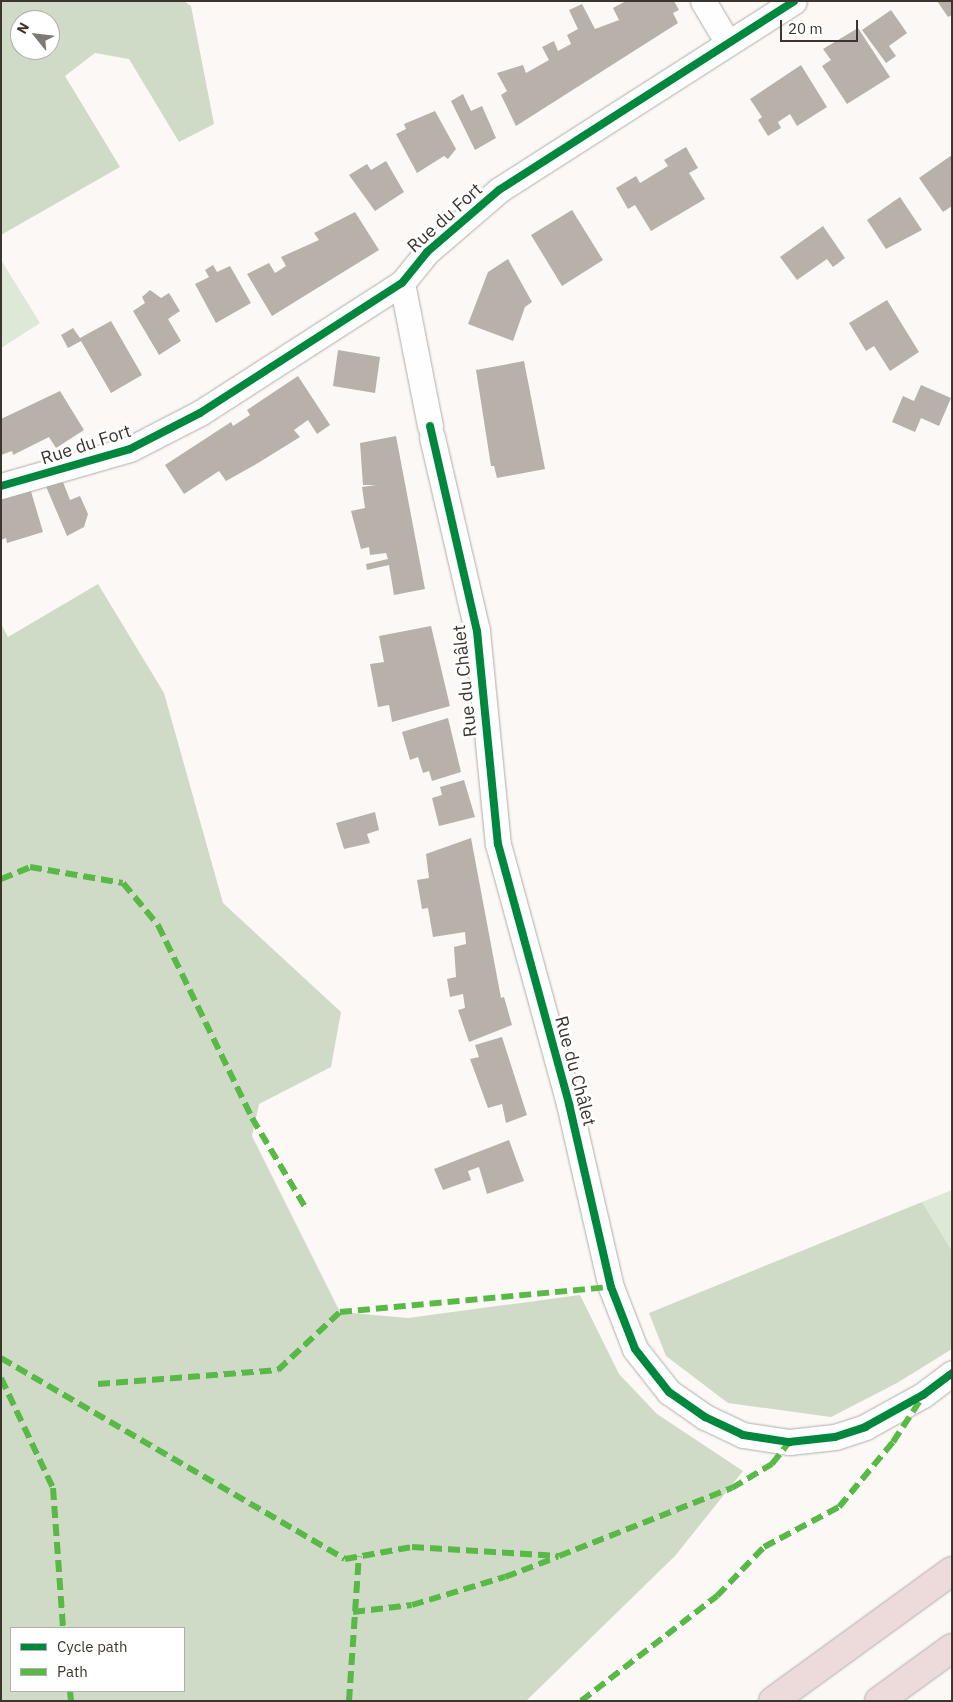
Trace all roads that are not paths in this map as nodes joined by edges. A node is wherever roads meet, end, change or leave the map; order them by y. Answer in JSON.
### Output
{"nodes":[{"id":1,"x":704,"y":1,"type":"edge"},
{"id":2,"x":794,"y":1,"type":"edge"},
{"id":3,"x":728,"y":43,"type":"junction"},
{"id":4,"x":402,"y":283,"type":"junction"},
{"id":5,"x":1,"y":486,"type":"edge"},
{"id":6,"x":952,"y":1373,"type":"edge"},
{"id":7,"x":952,"y":1571,"type":"edge"},
{"id":8,"x":952,"y":1648,"type":"edge"},
{"id":9,"x":773,"y":1701,"type":"edge"},
{"id":10,"x":879,"y":1701,"type":"edge"}],
"edges":[{"from":1,"to":3,"type":"street"},
{"from":2,"to":3,"type":"street","name":"Rue du Fort"},
{"from":3,"to":4,"type":"street","name":"Rue du Fort"},
{"from":4,"to":5,"type":"street","name":"Rue du Fort"},
{"from":4,"to":6,"type":"street","name":"Rue du Châlet"},
{"from":7,"to":9,"type":"highway"},
{"from":8,"to":10,"type":"highway"}]}
